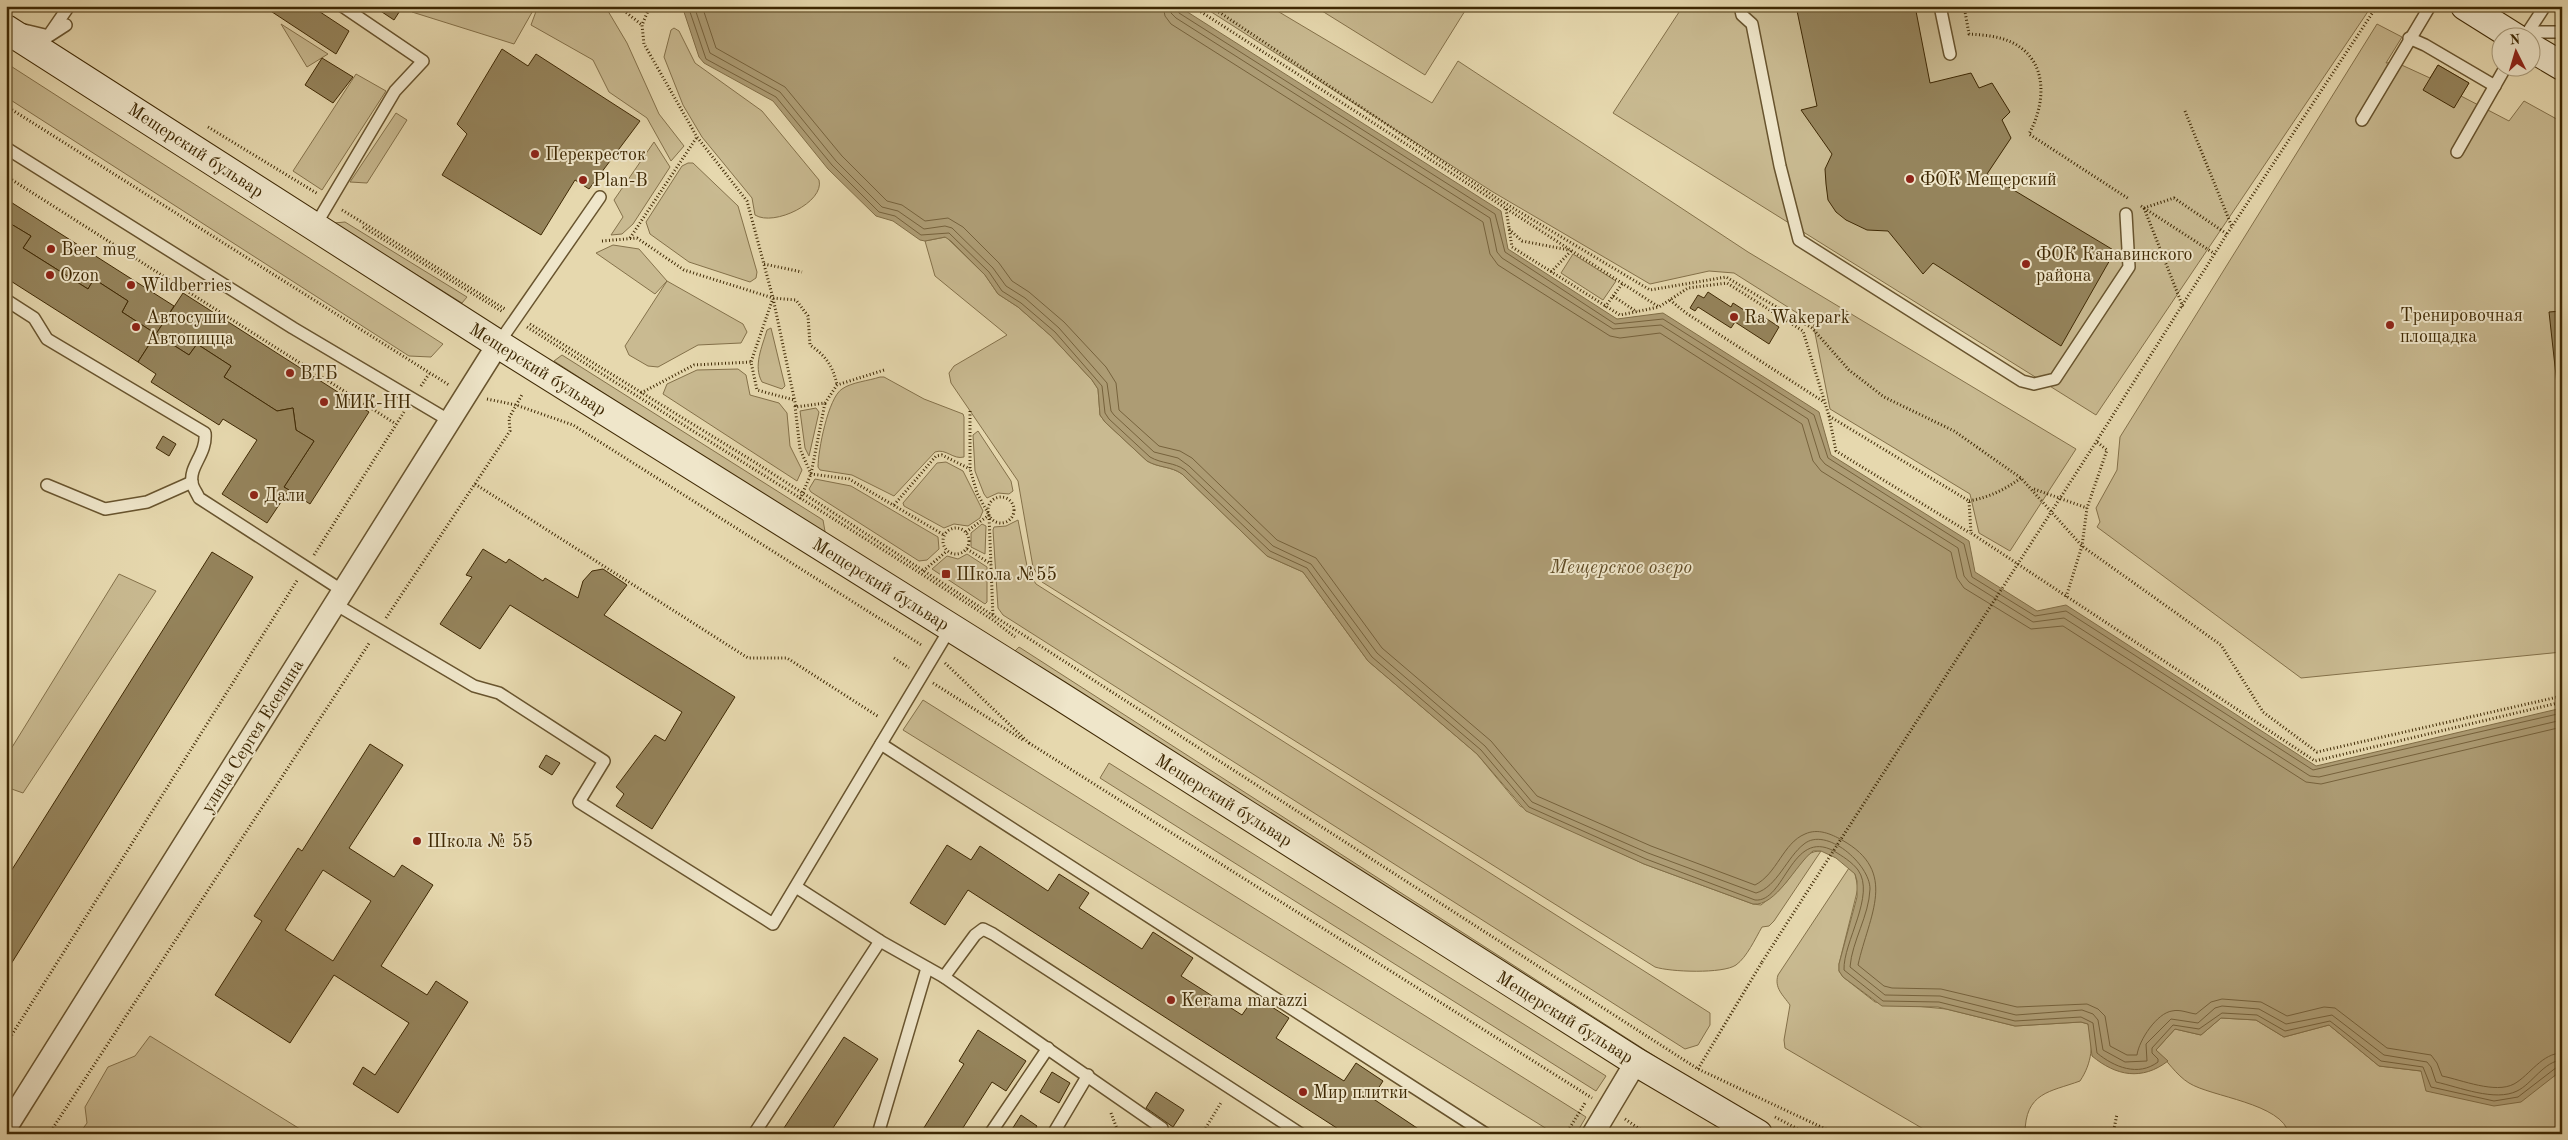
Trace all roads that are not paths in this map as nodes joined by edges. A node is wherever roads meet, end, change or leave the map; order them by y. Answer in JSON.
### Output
{"nodes":[{"id":1,"x":69,"y":6,"type":"edge"},
{"id":2,"x":342,"y":6,"type":"edge"},
{"id":3,"x":1740,"y":6,"type":"edge"},
{"id":4,"x":1940,"y":6,"type":"edge"},
{"id":5,"x":2430,"y":6,"type":"edge"},
{"id":6,"x":2465,"y":6,"type":"edge"},
{"id":7,"x":2545,"y":6,"type":"edge"},
{"id":8,"x":66,"y":25,"type":"dead end"},
{"id":9,"x":6,"y":28,"type":"edge"},
{"id":10,"x":2506,"y":28,"type":"edge"},
{"id":11,"x":2531,"y":28,"type":"edge"},
{"id":12,"x":2562,"y":32,"type":"edge"},
{"id":13,"x":49,"y":36,"type":"junction"},
{"id":14,"x":2540,"y":36,"type":"edge"},
{"id":15,"x":2409,"y":38,"type":"junction"},
{"id":16,"x":2540,"y":49,"type":"edge"},
{"id":17,"x":1950,"y":54,"type":"dead end"},
{"id":18,"x":2562,"y":66,"type":"edge"},
{"id":19,"x":2500,"y":78,"type":"edge"},
{"id":20,"x":2495,"y":86,"type":"junction"},
{"id":21,"x":2362,"y":120,"type":"dead end"},
{"id":22,"x":6,"y":148,"type":"edge"},
{"id":23,"x":2457,"y":152,"type":"dead end"},
{"id":24,"x":600,"y":197,"type":"dead end"},
{"id":25,"x":2126,"y":214,"type":"dead end"},
{"id":26,"x":315,"y":226,"type":"junction"},
{"id":27,"x":6,"y":300,"type":"edge"},
{"id":28,"x":498,"y":344,"type":"junction"},
{"id":29,"x":450,"y":421,"type":"junction"},
{"id":30,"x":192,"y":482,"type":"junction"},
{"id":31,"x":46,"y":485,"type":"dead end"},
{"id":32,"x":339,"y":598,"type":"junction"},
{"id":33,"x":951,"y":627,"type":"junction"},
{"id":34,"x":881,"y":744,"type":"junction"},
{"id":35,"x":796,"y":887,"type":"junction"},
{"id":36,"x":880,"y":941,"type":"junction"},
{"id":37,"x":928,"y":968,"type":"junction"},
{"id":38,"x":944,"y":977,"type":"junction"},
{"id":39,"x":1048,"y":1048,"type":"junction"},
{"id":40,"x":1636,"y":1062,"type":"junction"},
{"id":41,"x":1088,"y":1076,"type":"junction"},
{"id":42,"x":6,"y":1128,"type":"edge"},
{"id":43,"x":1162,"y":1128,"type":"dead end"},
{"id":44,"x":754,"y":1134,"type":"edge"},
{"id":45,"x":878,"y":1134,"type":"edge"},
{"id":46,"x":990,"y":1134,"type":"edge"},
{"id":47,"x":1053,"y":1134,"type":"edge"},
{"id":48,"x":1301,"y":1134,"type":"edge"},
{"id":49,"x":1486,"y":1134,"type":"edge"},
{"id":50,"x":1592,"y":1134,"type":"edge"},
{"id":51,"x":1758,"y":1134,"type":"edge"}],
"edges":[{"from":1,"to":13,"type":"lane"},
{"from":2,"to":26,"type":"lane"},
{"from":3,"to":25,"type":"lane"},
{"from":4,"to":17,"type":"lane"},
{"from":5,"to":15,"type":"lane"},
{"from":6,"to":10,"type":"main road"},
{"from":7,"to":11,"type":"lane"},
{"from":8,"to":13,"type":"lane"},
{"from":9,"to":13,"type":"lane"},
{"from":9,"to":26,"type":"main road","name":"Мещерский бульвар"},
{"from":12,"to":14,"type":"lane"},
{"from":15,"to":20,"type":"lane"},
{"from":15,"to":21,"type":"lane"},
{"from":16,"to":18,"type":"main road"},
{"from":19,"to":20,"type":"lane"},
{"from":20,"to":23,"type":"lane"},
{"from":22,"to":29,"type":"lane"},
{"from":24,"to":28,"type":"lane"},
{"from":26,"to":28,"type":"main road","name":"Мещерский бульвар"},
{"from":27,"to":30,"type":"lane"},
{"from":28,"to":29,"type":"street","name":"улица Сергея Есенина"},
{"from":28,"to":33,"type":"main road","name":"Мещерский бульвар"},
{"from":29,"to":32,"type":"street","name":"улица Сергея Есенина"},
{"from":30,"to":31,"type":"lane"},
{"from":30,"to":32,"type":"lane"},
{"from":32,"to":35,"type":"lane"},
{"from":32,"to":42,"type":"street","name":"улица Сергея Есенина"},
{"from":33,"to":34,"type":"lane"},
{"from":33,"to":40,"type":"main road","name":"Мещерский бульвар"},
{"from":34,"to":35,"type":"lane"},
{"from":34,"to":49,"type":"lane"},
{"from":35,"to":36,"type":"lane"},
{"from":36,"to":37,"type":"lane"},
{"from":36,"to":44,"type":"lane"},
{"from":37,"to":38,"type":"lane"},
{"from":37,"to":45,"type":"lane"},
{"from":38,"to":39,"type":"lane"},
{"from":38,"to":48,"type":"lane"},
{"from":39,"to":41,"type":"lane"},
{"from":39,"to":46,"type":"lane"},
{"from":40,"to":50,"type":"street"},
{"from":40,"to":51,"type":"main road","name":"Мещерский бульвар"},
{"from":41,"to":43,"type":"lane"},
{"from":41,"to":47,"type":"lane"}]}
